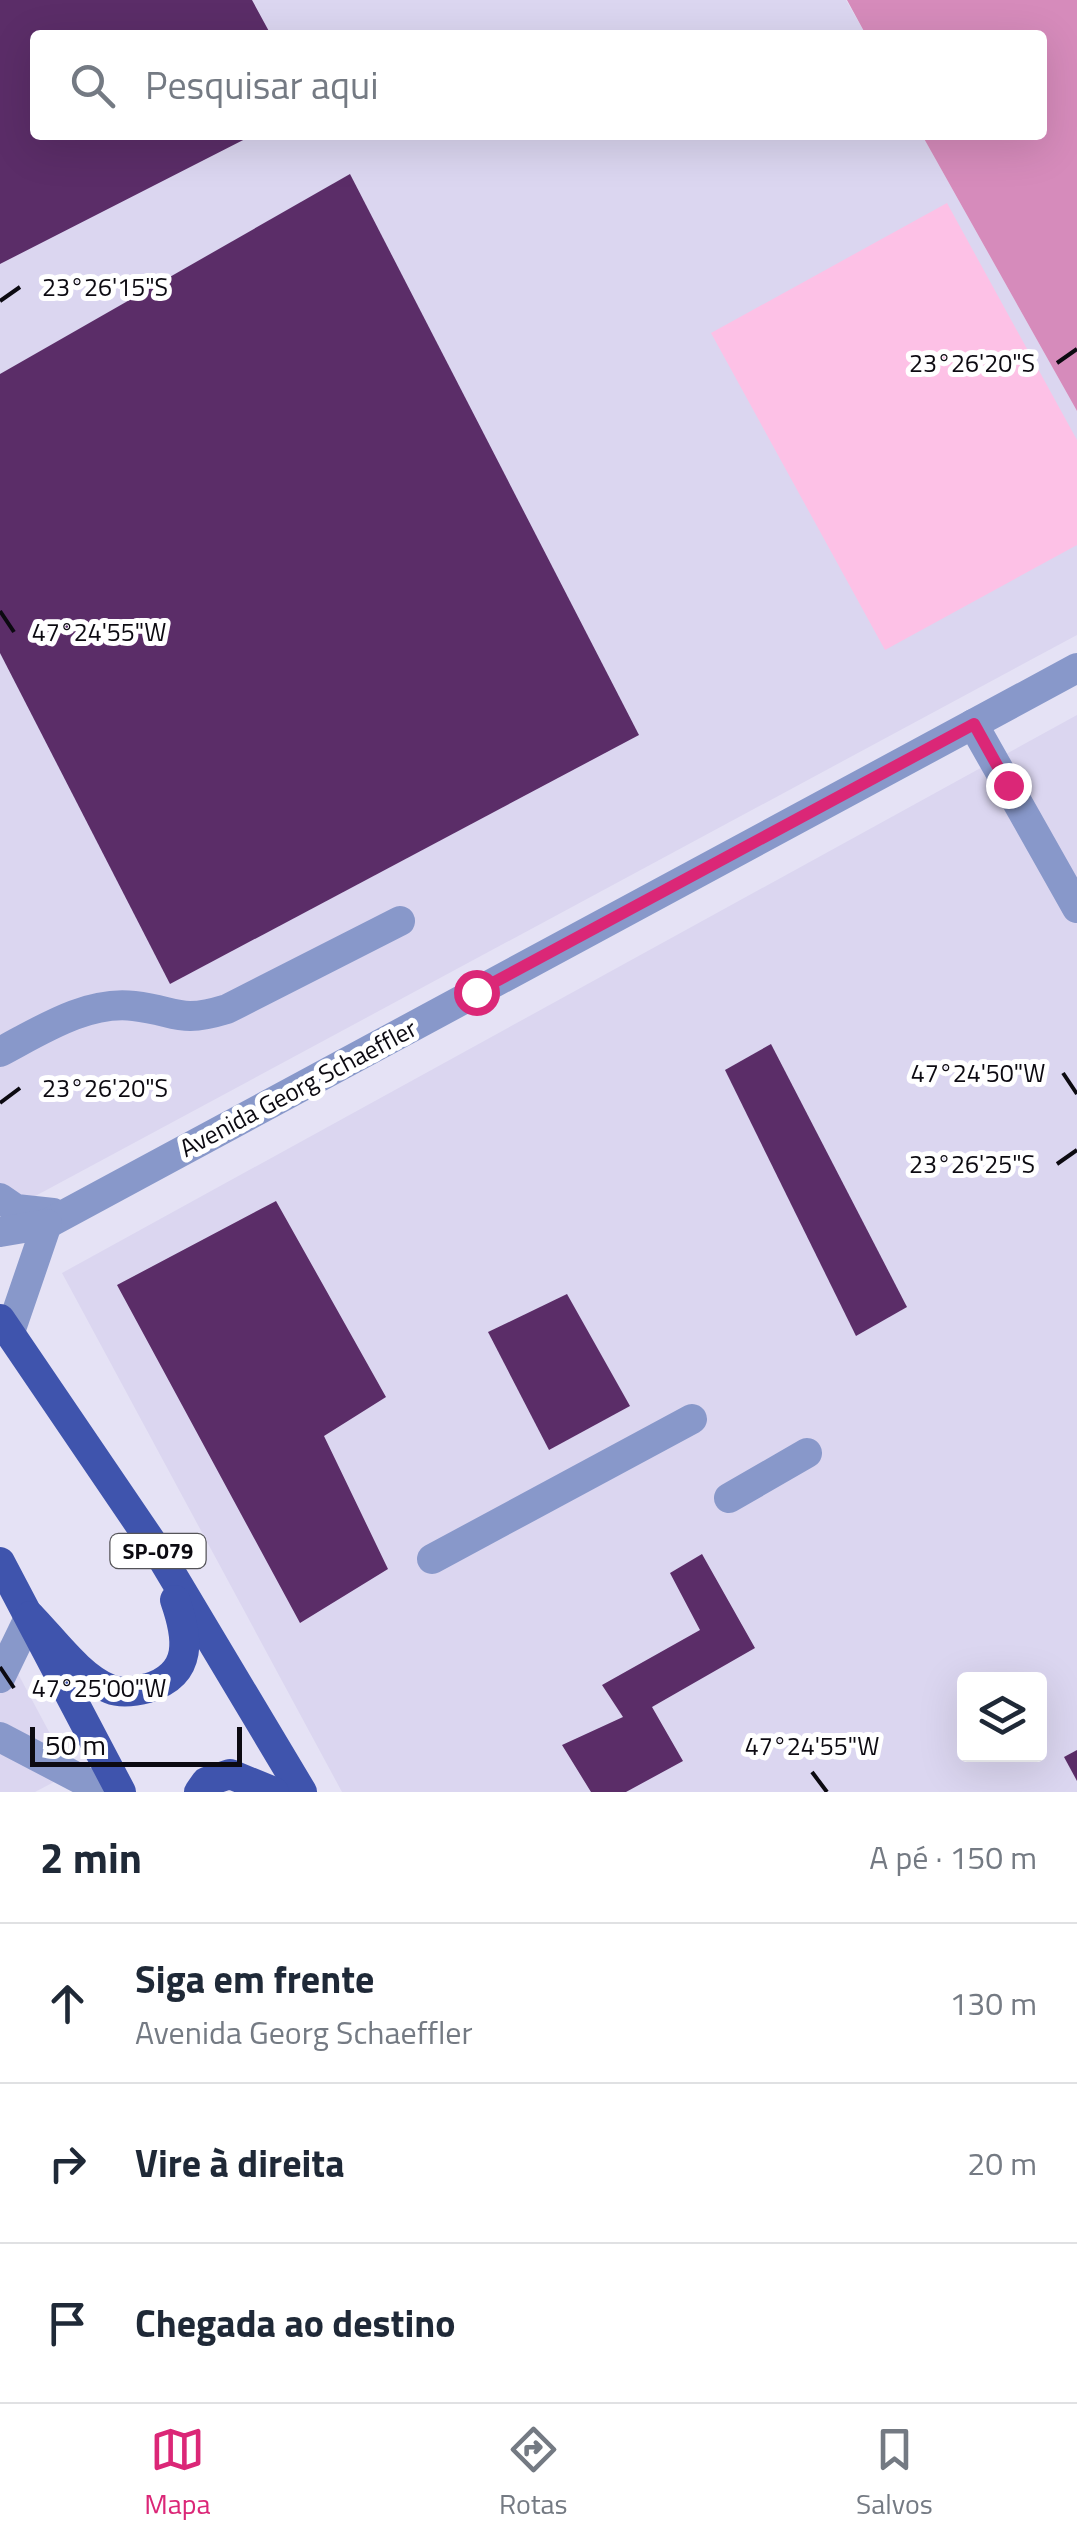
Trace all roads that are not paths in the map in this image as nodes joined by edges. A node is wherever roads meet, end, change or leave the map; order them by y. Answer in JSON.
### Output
{"nodes":[{"id":1,"x":1077,"y":668,"type":"edge"},
{"id":2,"x":974,"y":724,"type":"junction"},
{"id":3,"x":1077,"y":908,"type":"edge"},
{"id":4,"x":400,"y":921,"type":"dead end"},
{"id":5,"x":0,"y":1052,"type":"edge"},
{"id":6,"x":0,"y":1198,"type":"edge"},
{"id":7,"x":53,"y":1220,"type":"junction"},
{"id":8,"x":0,"y":1232,"type":"edge"},
{"id":9,"x":5,"y":1325,"type":"edge"},
{"id":10,"x":692,"y":1419,"type":"dead end"},
{"id":11,"x":807,"y":1453,"type":"dead end"},
{"id":12,"x":729,"y":1498,"type":"dead end"},
{"id":13,"x":159,"y":1553,"type":"junction"},
{"id":14,"x":432,"y":1559,"type":"dead end"},
{"id":15,"x":0,"y":1562,"type":"edge"},
{"id":16,"x":30,"y":1616,"type":"junction"},
{"id":17,"x":0,"y":1678,"type":"edge"},
{"id":18,"x":0,"y":1737,"type":"edge"},
{"id":19,"x":105,"y":1792,"type":"edge"},
{"id":20,"x":120,"y":1792,"type":"edge"},
{"id":21,"x":199,"y":1792,"type":"edge"},
{"id":22,"x":274,"y":1792,"type":"edge"},
{"id":23,"x":302,"y":1792,"type":"edge"}],
"edges":[{"from":1,"to":2,"type":"street","name":"Avenida Georg Schaeffler"},
{"from":2,"to":3,"type":"street"},
{"from":2,"to":7,"type":"street","name":"Avenida Georg Schaeffler"},
{"from":4,"to":5,"type":"street"},
{"from":6,"to":7,"type":"street"},
{"from":7,"to":8,"type":"street","name":"Avenida Georg Schaeffler"},
{"from":7,"to":9,"type":"street"},
{"from":9,"to":13,"type":"main road","number":"SP-079"},
{"from":10,"to":14,"type":"street"},
{"from":11,"to":12,"type":"street"},
{"from":13,"to":16,"type":"main road","number":"SP-079"},
{"from":13,"to":23,"type":"main road","number":"SP-079"},
{"from":15,"to":16,"type":"main road","number":"SP-079"},
{"from":16,"to":17,"type":"street"},
{"from":16,"to":20,"type":"main road","number":"SP-079"},
{"from":18,"to":19,"type":"street"},
{"from":21,"to":22,"type":"main road"}]}
